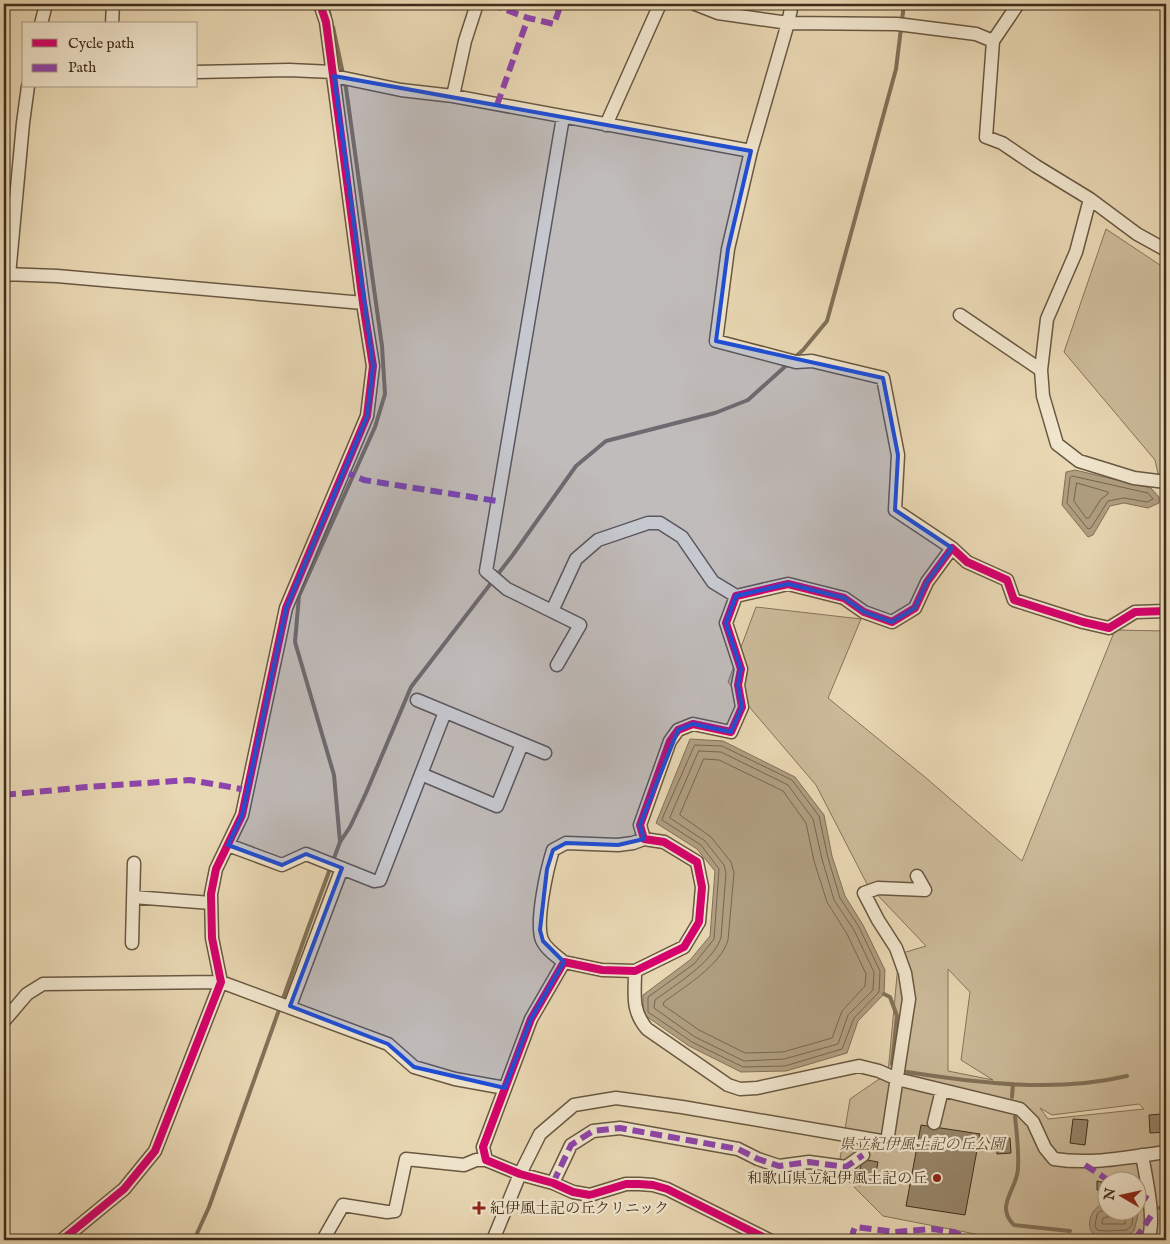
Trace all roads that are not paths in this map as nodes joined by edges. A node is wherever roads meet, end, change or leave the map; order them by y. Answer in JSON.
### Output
{"nodes":[{"id":1,"x":46,"y":4,"type":"edge"},
{"id":2,"x":113,"y":4,"type":"edge"},
{"id":3,"x":320,"y":4,"type":"edge"},
{"id":4,"x":478,"y":4,"type":"edge"},
{"id":5,"x":660,"y":4,"type":"edge"},
{"id":6,"x":695,"y":4,"type":"edge"},
{"id":7,"x":792,"y":4,"type":"edge"},
{"id":8,"x":1018,"y":4,"type":"edge"},
{"id":9,"x":722,"y":8,"type":"edge"},
{"id":10,"x":42,"y":22,"type":"edge"},
{"id":11,"x":112,"y":22,"type":"edge"},
{"id":12,"x":788,"y":23,"type":"junction"},
{"id":13,"x":993,"y":41,"type":"junction"},
{"id":14,"x":198,"y":72,"type":"edge"},
{"id":15,"x":334,"y":74,"type":"junction"},
{"id":16,"x":28,"y":88,"type":"edge"},
{"id":17,"x":452,"y":96,"type":"junction"},
{"id":18,"x":563,"y":117,"type":"junction"},
{"id":19,"x":606,"y":125,"type":"junction"},
{"id":20,"x":751,"y":151,"type":"junction"},
{"id":21,"x":1090,"y":199,"type":"junction"},
{"id":22,"x":1166,"y":250,"type":"edge"},
{"id":23,"x":6,"y":275,"type":"edge"},
{"id":24,"x":363,"y":303,"type":"junction"},
{"id":25,"x":960,"y":315,"type":"dead end"},
{"id":26,"x":1041,"y":370,"type":"junction"},
{"id":27,"x":1166,"y":482,"type":"edge"},
{"id":28,"x":952,"y":548,"type":"junction"},
{"id":29,"x":736,"y":596,"type":"junction"},
{"id":30,"x":552,"y":611,"type":"junction"},
{"id":31,"x":1166,"y":611,"type":"edge"},
{"id":32,"x":557,"y":665,"type":"dead end"},
{"id":33,"x":417,"y":700,"type":"dead end"},
{"id":34,"x":445,"y":712,"type":"junction"},
{"id":35,"x":522,"y":744,"type":"junction"},
{"id":36,"x":545,"y":754,"type":"dead end"},
{"id":37,"x":421,"y":774,"type":"junction"},
{"id":38,"x":644,"y":839,"type":"junction"},
{"id":39,"x":228,"y":845,"type":"junction"},
{"id":40,"x":134,"y":863,"type":"dead end"},
{"id":41,"x":342,"y":868,"type":"junction"},
{"id":42,"x":917,"y":876,"type":"dead end"},
{"id":43,"x":133,"y":897,"type":"junction"},
{"id":44,"x":211,"y":903,"type":"junction"},
{"id":45,"x":132,"y":943,"type":"dead end"},
{"id":46,"x":564,"y":962,"type":"junction"},
{"id":47,"x":635,"y":971,"type":"junction"},
{"id":48,"x":221,"y":982,"type":"junction"},
{"id":49,"x":290,"y":1006,"type":"junction"},
{"id":50,"x":4,"y":1021,"type":"edge"},
{"id":51,"x":898,"y":1080,"type":"junction"},
{"id":52,"x":505,"y":1088,"type":"junction"},
{"id":53,"x":942,"y":1090,"type":"junction"},
{"id":54,"x":934,"y":1123,"type":"dead end"},
{"id":55,"x":1166,"y":1152,"type":"edge"},
{"id":56,"x":862,"y":1155,"type":"dead end"},
{"id":57,"x":1142,"y":1156,"type":"junction"},
{"id":58,"x":486,"y":1160,"type":"junction"},
{"id":59,"x":520,"y":1174,"type":"junction"},
{"id":60,"x":553,"y":1183,"type":"junction"},
{"id":61,"x":62,"y":1240,"type":"edge"},
{"id":62,"x":323,"y":1240,"type":"edge"},
{"id":63,"x":493,"y":1240,"type":"edge"},
{"id":64,"x":769,"y":1240,"type":"edge"},
{"id":65,"x":1148,"y":1240,"type":"edge"}],
"edges":[{"from":1,"to":10,"type":"street"},
{"from":2,"to":11,"type":"street"},
{"from":3,"to":15,"type":"street"},
{"from":4,"to":17,"type":"street"},
{"from":5,"to":19,"type":"street"},
{"from":6,"to":9,"type":"street"},
{"from":7,"to":12,"type":"street"},
{"from":8,"to":13,"type":"street"},
{"from":9,"to":12,"type":"street"},
{"from":12,"to":13,"type":"street"},
{"from":12,"to":20,"type":"street"},
{"from":13,"to":21,"type":"street"},
{"from":14,"to":15,"type":"street"},
{"from":15,"to":17,"type":"street"},
{"from":15,"to":24,"type":"street"},
{"from":16,"to":23,"type":"street"},
{"from":17,"to":18,"type":"street"},
{"from":18,"to":19,"type":"street"},
{"from":18,"to":30,"type":"street"},
{"from":19,"to":20,"type":"street"},
{"from":20,"to":28,"type":"street"},
{"from":21,"to":22,"type":"street"},
{"from":21,"to":26,"type":"street"},
{"from":23,"to":24,"type":"street"},
{"from":24,"to":39,"type":"street"},
{"from":25,"to":26,"type":"street"},
{"from":26,"to":27,"type":"street"},
{"from":28,"to":29,"type":"street"},
{"from":28,"to":31,"type":"street"},
{"from":29,"to":30,"type":"street"},
{"from":29,"to":38,"type":"street"},
{"from":30,"to":32,"type":"street"},
{"from":33,"to":34,"type":"street"},
{"from":34,"to":35,"type":"street"},
{"from":34,"to":37,"type":"street"},
{"from":35,"to":36,"type":"street"},
{"from":35,"to":37,"type":"street"},
{"from":37,"to":41,"type":"street"},
{"from":38,"to":46,"type":"street"},
{"from":38,"to":47,"type":"street"},
{"from":39,"to":41,"type":"street"},
{"from":39,"to":44,"type":"street"},
{"from":40,"to":43,"type":"street"},
{"from":41,"to":49,"type":"street"},
{"from":42,"to":51,"type":"street"},
{"from":43,"to":44,"type":"street"},
{"from":43,"to":45,"type":"street"},
{"from":44,"to":48,"type":"street"},
{"from":46,"to":47,"type":"street"},
{"from":46,"to":52,"type":"street"},
{"from":47,"to":51,"type":"street"},
{"from":48,"to":49,"type":"street"},
{"from":48,"to":50,"type":"street"},
{"from":48,"to":61,"type":"street"},
{"from":49,"to":52,"type":"street"},
{"from":51,"to":53,"type":"street"},
{"from":51,"to":59,"type":"street"},
{"from":52,"to":58,"type":"street"},
{"from":53,"to":54,"type":"street"},
{"from":53,"to":57,"type":"street"},
{"from":55,"to":57,"type":"street"},
{"from":56,"to":60,"type":"street"},
{"from":57,"to":65,"type":"street"},
{"from":58,"to":59,"type":"street"},
{"from":58,"to":62,"type":"street"},
{"from":59,"to":60,"type":"street"},
{"from":59,"to":63,"type":"street"},
{"from":60,"to":64,"type":"street"}]}
